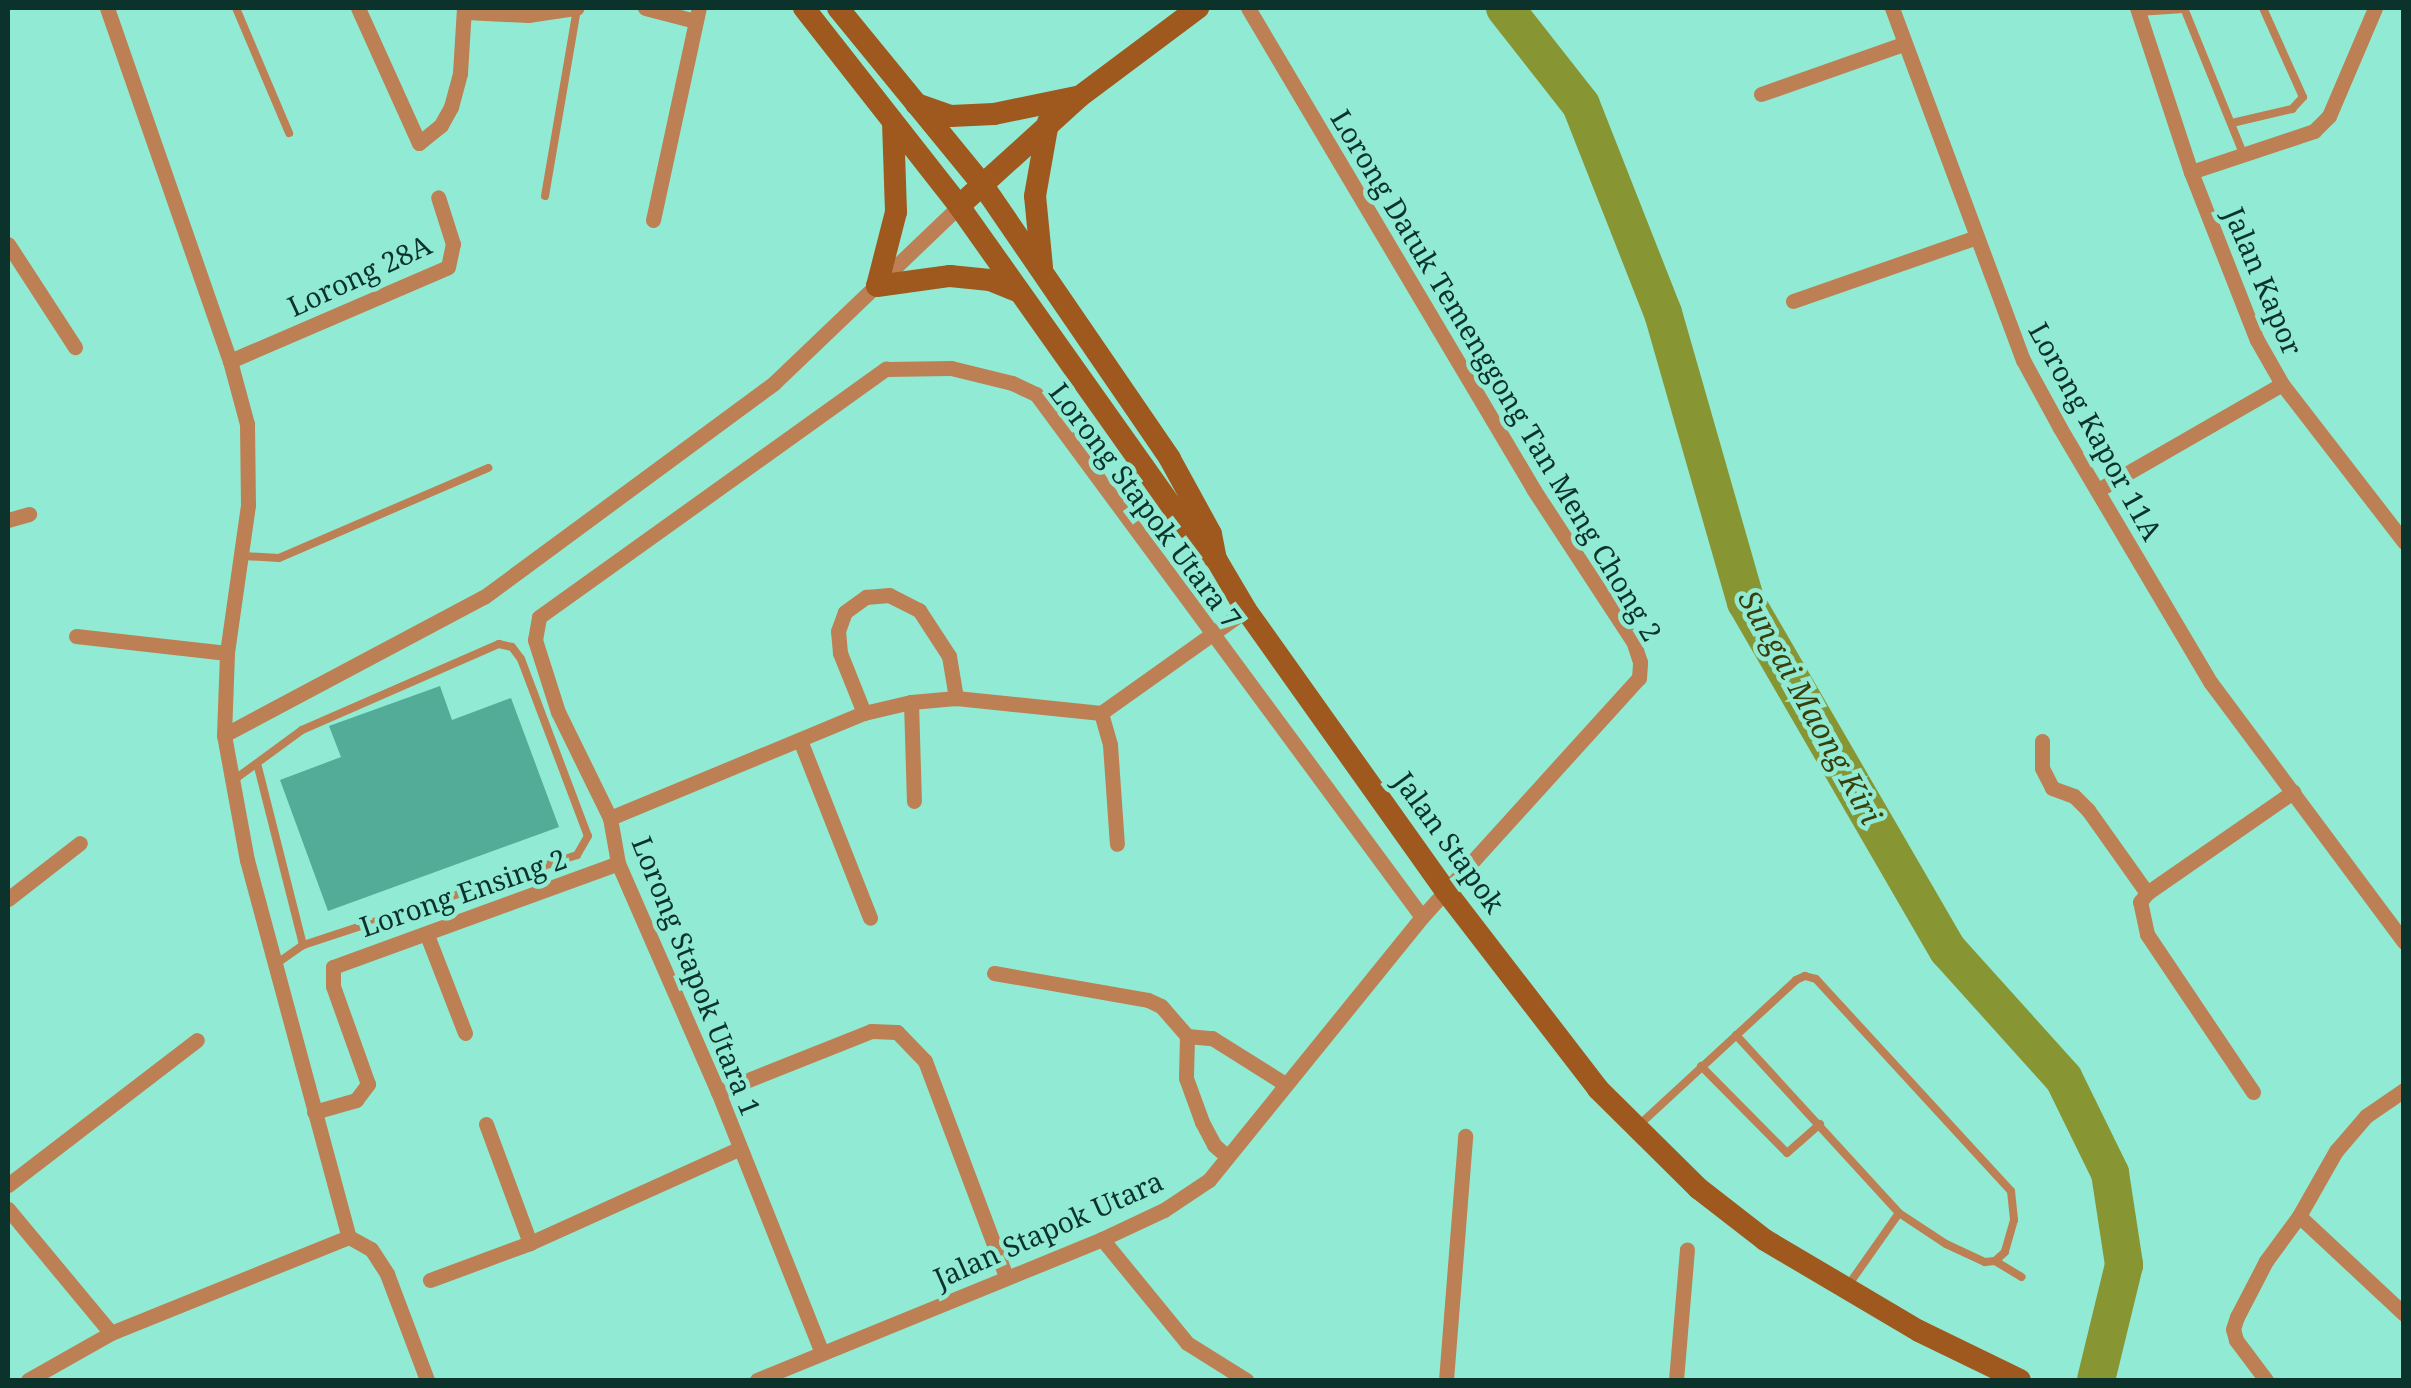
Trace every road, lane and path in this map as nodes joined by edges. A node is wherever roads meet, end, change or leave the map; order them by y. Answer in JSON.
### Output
{"nodes":[{"id":1,"x":107,"y":8,"type":"edge"},
{"id":2,"x":236,"y":8,"type":"edge"},
{"id":3,"x":358,"y":8,"type":"edge"},
{"id":4,"x":572,"y":8,"type":"edge"},
{"id":5,"x":645,"y":8,"type":"edge"},
{"id":6,"x":804,"y":8,"type":"edge"},
{"id":7,"x":838,"y":8,"type":"edge"},
{"id":8,"x":1198,"y":8,"type":"edge"},
{"id":9,"x":1248,"y":8,"type":"edge"},
{"id":10,"x":1892,"y":8,"type":"edge"},
{"id":11,"x":2184,"y":8,"type":"edge"},
{"id":12,"x":2263,"y":8,"type":"edge"},
{"id":13,"x":2376,"y":8,"type":"edge"},
{"id":14,"x":465,"y":10,"type":"edge"},
{"id":15,"x":2138,"y":10,"type":"edge"},
{"id":16,"x":697,"y":14,"type":"edge"},
{"id":17,"x":1903,"y":44,"type":"junction"},
{"id":18,"x":1761,"y":94,"type":"dead end"},
{"id":19,"x":1079,"y":97,"type":"junction"},
{"id":20,"x":915,"y":103,"type":"junction"},
{"id":21,"x":893,"y":122,"type":"junction"},
{"id":22,"x":1048,"y":122,"type":"junction"},
{"id":23,"x":2232,"y":123,"type":"junction"},
{"id":24,"x":288,"y":133,"type":"dead end"},
{"id":25,"x":2244,"y":156,"type":"junction"},
{"id":26,"x":2191,"y":172,"type":"junction"},
{"id":27,"x":982,"y":184,"type":"junction"},
{"id":28,"x":544,"y":196,"type":"dead end"},
{"id":29,"x":438,"y":197,"type":"dead end"},
{"id":30,"x":959,"y":206,"type":"junction"},
{"id":31,"x":653,"y":220,"type":"dead end"},
{"id":32,"x":1974,"y":238,"type":"junction"},
{"id":33,"x":8,"y":244,"type":"edge"},
{"id":34,"x":877,"y":286,"type":"junction"},
{"id":35,"x":1020,"y":292,"type":"junction"},
{"id":36,"x":1058,"y":297,"type":"junction"},
{"id":37,"x":1794,"y":300,"type":"dead end"},
{"id":38,"x":74,"y":347,"type":"dead end"},
{"id":39,"x":230,"y":361,"type":"junction"},
{"id":40,"x":2282,"y":384,"type":"junction"},
{"id":41,"x":488,"y":468,"type":"dead end"},
{"id":42,"x":2098,"y":490,"type":"junction"},
{"id":43,"x":29,"y":514,"type":"dead end"},
{"id":44,"x":8,"y":520,"type":"edge"},
{"id":45,"x":2404,"y":542,"type":"edge"},
{"id":46,"x":238,"y":556,"type":"junction"},
{"id":47,"x":1216,"y":559,"type":"junction"},
{"id":48,"x":1246,"y":610,"type":"junction"},
{"id":49,"x":539,"y":618,"type":"joint"},
{"id":50,"x":1213,"y":635,"type":"junction"},
{"id":51,"x":76,"y":636,"type":"dead end"},
{"id":52,"x":227,"y":653,"type":"junction"},
{"id":53,"x":956,"y":698,"type":"junction"},
{"id":54,"x":911,"y":702,"type":"junction"},
{"id":55,"x":864,"y":713,"type":"junction"},
{"id":56,"x":1101,"y":713,"type":"junction"},
{"id":57,"x":224,"y":735,"type":"junction"},
{"id":58,"x":800,"y":740,"type":"junction"},
{"id":59,"x":2042,"y":741,"type":"dead end"},
{"id":60,"x":258,"y":767,"type":"junction"},
{"id":61,"x":232,"y":782,"type":"junction"},
{"id":62,"x":2293,"y":792,"type":"junction"},
{"id":63,"x":914,"y":801,"type":"dead end"},
{"id":64,"x":610,"y":818,"type":"junction"},
{"id":65,"x":80,"y":843,"type":"dead end"},
{"id":66,"x":1117,"y":844,"type":"dead end"},
{"id":67,"x":618,"y":863,"type":"junction"},
{"id":68,"x":1446,"y":890,"type":"junction"},
{"id":69,"x":2146,"y":893,"type":"junction"},
{"id":70,"x":8,"y":899,"type":"edge"},
{"id":71,"x":1422,"y":917,"type":"junction"},
{"id":72,"x":870,"y":918,"type":"dead end"},
{"id":73,"x":427,"y":935,"type":"junction"},
{"id":74,"x":2404,"y":942,"type":"edge"},
{"id":75,"x":302,"y":945,"type":"junction"},
{"id":76,"x":275,"y":964,"type":"junction"},
{"id":77,"x":994,"y":973,"type":"dead end"},
{"id":78,"x":465,"y":1033,"type":"dead end"},
{"id":79,"x":1736,"y":1034,"type":"junction"},
{"id":80,"x":1186,"y":1036,"type":"junction"},
{"id":81,"x":197,"y":1040,"type":"dead end"},
{"id":82,"x":1701,"y":1066,"type":"junction"},
{"id":83,"x":1286,"y":1084,"type":"junction"},
{"id":84,"x":2404,"y":1090,"type":"edge"},
{"id":85,"x":718,"y":1092,"type":"junction"},
{"id":86,"x":2253,"y":1092,"type":"dead end"},
{"id":87,"x":314,"y":1112,"type":"junction"},
{"id":88,"x":486,"y":1124,"type":"dead end"},
{"id":89,"x":1820,"y":1124,"type":"junction"},
{"id":90,"x":1636,"y":1129,"type":"junction"},
{"id":91,"x":1465,"y":1136,"type":"dead end"},
{"id":92,"x":740,"y":1148,"type":"junction"},
{"id":93,"x":1228,"y":1157,"type":"junction"},
{"id":94,"x":8,"y":1186,"type":"edge"},
{"id":95,"x":8,"y":1209,"type":"edge"},
{"id":96,"x":1899,"y":1213,"type":"junction"},
{"id":97,"x":2299,"y":1216,"type":"junction"},
{"id":98,"x":349,"y":1237,"type":"junction"},
{"id":99,"x":1102,"y":1238,"type":"junction"},
{"id":100,"x":530,"y":1242,"type":"junction"},
{"id":101,"x":1686,"y":1248,"type":"dead end"},
{"id":102,"x":1995,"y":1261,"type":"junction"},
{"id":103,"x":1006,"y":1276,"type":"junction"},
{"id":104,"x":2022,"y":1277,"type":"dead end"},
{"id":105,"x":430,"y":1280,"type":"dead end"},
{"id":106,"x":1845,"y":1290,"type":"junction"},
{"id":107,"x":2404,"y":1314,"type":"edge"},
{"id":108,"x":111,"y":1333,"type":"junction"},
{"id":109,"x":822,"y":1353,"type":"junction"},
{"id":110,"x":28,"y":1380,"type":"edge"},
{"id":111,"x":426,"y":1380,"type":"edge"},
{"id":112,"x":757,"y":1380,"type":"edge"},
{"id":113,"x":1246,"y":1380,"type":"edge"},
{"id":114,"x":1446,"y":1380,"type":"edge"},
{"id":115,"x":1676,"y":1380,"type":"edge"},
{"id":116,"x":2020,"y":1380,"type":"edge"},
{"id":117,"x":2266,"y":1380,"type":"edge"}],
"edges":[{"from":1,"to":39,"type":"street"},
{"from":2,"to":24,"type":"lane"},
{"from":3,"to":14,"type":"street"},
{"from":4,"to":14,"type":"street"},
{"from":4,"to":28,"type":"lane"},
{"from":5,"to":16,"type":"street"},
{"from":6,"to":21,"type":"main road","name":"Jalan Stapok"},
{"from":7,"to":20,"type":"main road"},
{"from":8,"to":19,"type":"main road"},
{"from":9,"to":68,"type":"street","name":"Lorong Datuk Temenggong Tan Meng Chong 2"},
{"from":10,"to":17,"type":"street","name":"Lorong Kapor 11A"},
{"from":11,"to":15,"type":"lane"},
{"from":11,"to":23,"type":"lane"},
{"from":12,"to":23,"type":"lane"},
{"from":13,"to":25,"type":"street"},
{"from":15,"to":26,"type":"street","name":"Jalan Kapor"},
{"from":16,"to":31,"type":"street"},
{"from":17,"to":18,"type":"street"},
{"from":17,"to":32,"type":"street","name":"Lorong Kapor 11A"},
{"from":19,"to":20,"type":"main road"},
{"from":19,"to":22,"type":"main road"},
{"from":20,"to":27,"type":"main road"},
{"from":21,"to":30,"type":"main road","name":"Jalan Stapok"},
{"from":21,"to":34,"type":"main road"},
{"from":22,"to":27,"type":"main road"},
{"from":22,"to":36,"type":"main road"},
{"from":23,"to":25,"type":"lane"},
{"from":25,"to":26,"type":"street"},
{"from":26,"to":40,"type":"street","name":"Jalan Kapor"},
{"from":27,"to":30,"type":"main road"},
{"from":27,"to":36,"type":"main road"},
{"from":29,"to":39,"type":"street","name":"Lorong 28A"},
{"from":30,"to":34,"type":"street"},
{"from":30,"to":35,"type":"main road","name":"Jalan Stapok"},
{"from":32,"to":37,"type":"street"},
{"from":32,"to":42,"type":"street","name":"Lorong Kapor 11A"},
{"from":33,"to":38,"type":"street"},
{"from":34,"to":35,"type":"main road"},
{"from":34,"to":57,"type":"street"},
{"from":35,"to":47,"type":"main road","name":"Jalan Stapok"},
{"from":36,"to":47,"type":"main road"},
{"from":39,"to":46,"type":"street"},
{"from":40,"to":42,"type":"street"},
{"from":40,"to":45,"type":"street","name":"Jalan Kapor"},
{"from":41,"to":46,"type":"lane"},
{"from":42,"to":62,"type":"street","name":"Lorong Kapor 11A"},
{"from":43,"to":44,"type":"street"},
{"from":46,"to":52,"type":"street"},
{"from":47,"to":48,"type":"main road","name":"Jalan Stapok"},
{"from":48,"to":50,"type":"street"},
{"from":48,"to":68,"type":"main road","name":"Jalan Stapok"},
{"from":49,"to":50,"type":"street","name":"Lorong Stapok Utara 7"},
{"from":49,"to":64,"type":"street","name":"Lorong Stapok Utara 1"},
{"from":50,"to":56,"type":"street"},
{"from":50,"to":71,"type":"street","name":"Lorong Stapok Utara 7"},
{"from":51,"to":52,"type":"street"},
{"from":52,"to":57,"type":"street"},
{"from":53,"to":54,"type":"street"},
{"from":53,"to":55,"type":"street"},
{"from":53,"to":56,"type":"street"},
{"from":54,"to":55,"type":"street"},
{"from":54,"to":63,"type":"street"},
{"from":55,"to":58,"type":"street"},
{"from":56,"to":66,"type":"street"},
{"from":57,"to":61,"type":"street"},
{"from":58,"to":64,"type":"street"},
{"from":58,"to":72,"type":"street"},
{"from":59,"to":69,"type":"street"},
{"from":60,"to":61,"type":"lane"},
{"from":60,"to":75,"type":"lane"},
{"from":60,"to":75,"type":"lane"},
{"from":61,"to":76,"type":"street"},
{"from":62,"to":69,"type":"street"},
{"from":62,"to":74,"type":"street","name":"Lorong Kapor 11A"},
{"from":64,"to":67,"type":"street","name":"Lorong Stapok Utara 1"},
{"from":65,"to":70,"type":"street"},
{"from":67,"to":73,"type":"street","name":"Lorong Ensing 2"},
{"from":67,"to":85,"type":"street","name":"Lorong Stapok Utara 1"},
{"from":68,"to":71,"type":"street","name":"Lorong Datuk Temenggong Tan Meng Chong 2"},
{"from":68,"to":90,"type":"main road","name":"Jalan Stapok"},
{"from":69,"to":86,"type":"street"},
{"from":71,"to":83,"type":"street","name":"Jalan Stapok Utara"},
{"from":73,"to":78,"type":"street"},
{"from":73,"to":87,"type":"street","name":"Lorong Ensing 2"},
{"from":75,"to":76,"type":"lane"},
{"from":76,"to":87,"type":"street"},
{"from":77,"to":80,"type":"street"},
{"from":79,"to":82,"type":"lane"},
{"from":79,"to":89,"type":"lane"},
{"from":79,"to":102,"type":"lane"},
{"from":80,"to":83,"type":"street"},
{"from":80,"to":93,"type":"street"},
{"from":81,"to":94,"type":"street"},
{"from":82,"to":89,"type":"lane"},
{"from":82,"to":90,"type":"lane"},
{"from":83,"to":93,"type":"street","name":"Jalan Stapok Utara"},
{"from":84,"to":97,"type":"street"},
{"from":85,"to":92,"type":"street","name":"Lorong Stapok Utara 1"},
{"from":85,"to":103,"type":"street"},
{"from":87,"to":98,"type":"street"},
{"from":88,"to":100,"type":"street"},
{"from":89,"to":96,"type":"lane"},
{"from":90,"to":106,"type":"main road","name":"Jalan Stapok"},
{"from":91,"to":114,"type":"street"},
{"from":92,"to":100,"type":"street"},
{"from":92,"to":109,"type":"street","name":"Lorong Stapok Utara 1"},
{"from":93,"to":99,"type":"street","name":"Jalan Stapok Utara"},
{"from":95,"to":108,"type":"street"},
{"from":96,"to":102,"type":"lane"},
{"from":96,"to":106,"type":"lane"},
{"from":97,"to":107,"type":"street"},
{"from":97,"to":117,"type":"street"},
{"from":98,"to":108,"type":"street"},
{"from":98,"to":111,"type":"street"},
{"from":99,"to":103,"type":"street","name":"Jalan Stapok Utara"},
{"from":99,"to":113,"type":"street"},
{"from":100,"to":105,"type":"street"},
{"from":101,"to":115,"type":"street"},
{"from":102,"to":104,"type":"lane"},
{"from":103,"to":109,"type":"street","name":"Jalan Stapok Utara"},
{"from":106,"to":116,"type":"main road","name":"Jalan Stapok"},
{"from":108,"to":110,"type":"street"},
{"from":109,"to":112,"type":"street","name":"Jalan Stapok Utara"}]}
